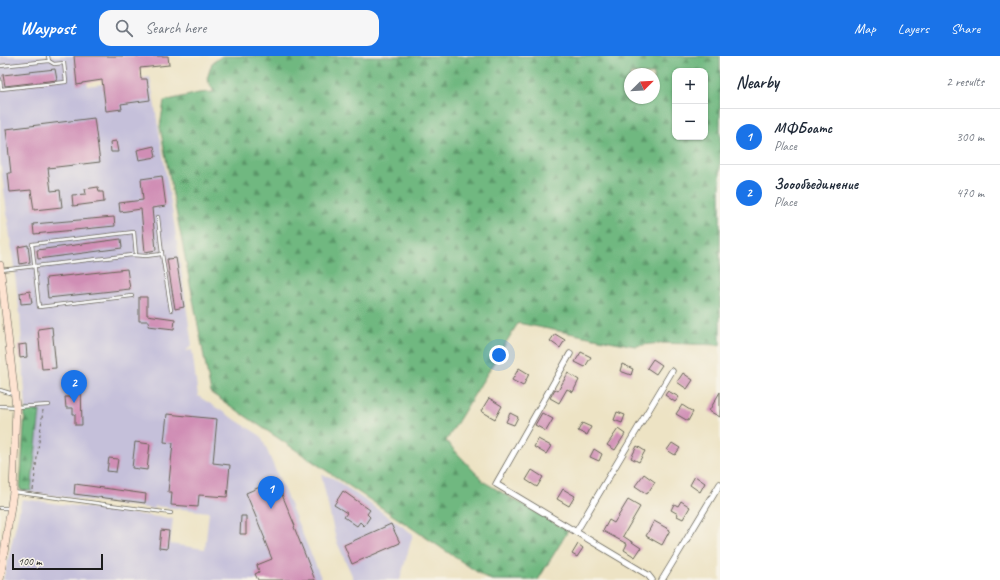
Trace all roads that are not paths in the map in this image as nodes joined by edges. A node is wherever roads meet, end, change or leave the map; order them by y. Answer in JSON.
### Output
{"nodes":[{"id":1,"x":48,"y":56,"type":"edge"},
{"id":2,"x":49,"y":61,"type":"junction"},
{"id":3,"x":0,"y":66,"type":"edge"},
{"id":4,"x":0,"y":78,"type":"edge"},
{"id":5,"x":158,"y":217,"type":"dead end"},
{"id":6,"x":162,"y":254,"type":"junction"},
{"id":7,"x":136,"y":255,"type":"junction"},
{"id":8,"x":35,"y":266,"type":"junction"},
{"id":9,"x":0,"y":268,"type":"edge"},
{"id":10,"x":132,"y":296,"type":"dead end"},
{"id":11,"x":171,"y":310,"type":"dead end"},
{"id":12,"x":570,"y":354,"type":"dead end"},
{"id":13,"x":672,"y":371,"type":"dead end"},
{"id":14,"x":0,"y":390,"type":"edge"},
{"id":15,"x":14,"y":394,"type":"junction"},
{"id":16,"x":49,"y":405,"type":"dead end"},
{"id":17,"x":0,"y":406,"type":"edge"},
{"id":18,"x":16,"y":407,"type":"junction"},
{"id":19,"x":720,"y":484,"type":"edge"},
{"id":20,"x":13,"y":492,"type":"junction"},
{"id":21,"x":0,"y":508,"type":"edge"},
{"id":22,"x":12,"y":508,"type":"junction"},
{"id":23,"x":171,"y":513,"type":"dead end"},
{"id":24,"x":576,"y":532,"type":"junction"},
{"id":25,"x":0,"y":580,"type":"edge"},
{"id":26,"x":652,"y":580,"type":"edge"},
{"id":27,"x":662,"y":580,"type":"edge"}],
"edges":[{"from":1,"to":2,"type":"lane"},
{"from":2,"to":3,"type":"lane"},
{"from":2,"to":4,"type":"lane"},
{"from":5,"to":6,"type":"lane"},
{"from":6,"to":7,"type":"lane"},
{"from":6,"to":11,"type":"lane"},
{"from":7,"to":8,"type":"lane"},
{"from":7,"to":8,"type":"lane"},
{"from":8,"to":9,"type":"lane"},
{"from":8,"to":10,"type":"lane"},
{"from":9,"to":15,"type":"street"},
{"from":12,"to":24,"type":"street"},
{"from":13,"to":24,"type":"street"},
{"from":14,"to":15,"type":"lane"},
{"from":15,"to":18,"type":"street"},
{"from":16,"to":18,"type":"lane"},
{"from":17,"to":18,"type":"lane"},
{"from":18,"to":20,"type":"street"},
{"from":19,"to":27,"type":"street"},
{"from":20,"to":22,"type":"street"},
{"from":20,"to":23,"type":"lane"},
{"from":21,"to":22,"type":"lane"},
{"from":22,"to":25,"type":"street"},
{"from":24,"to":26,"type":"street"}]}
